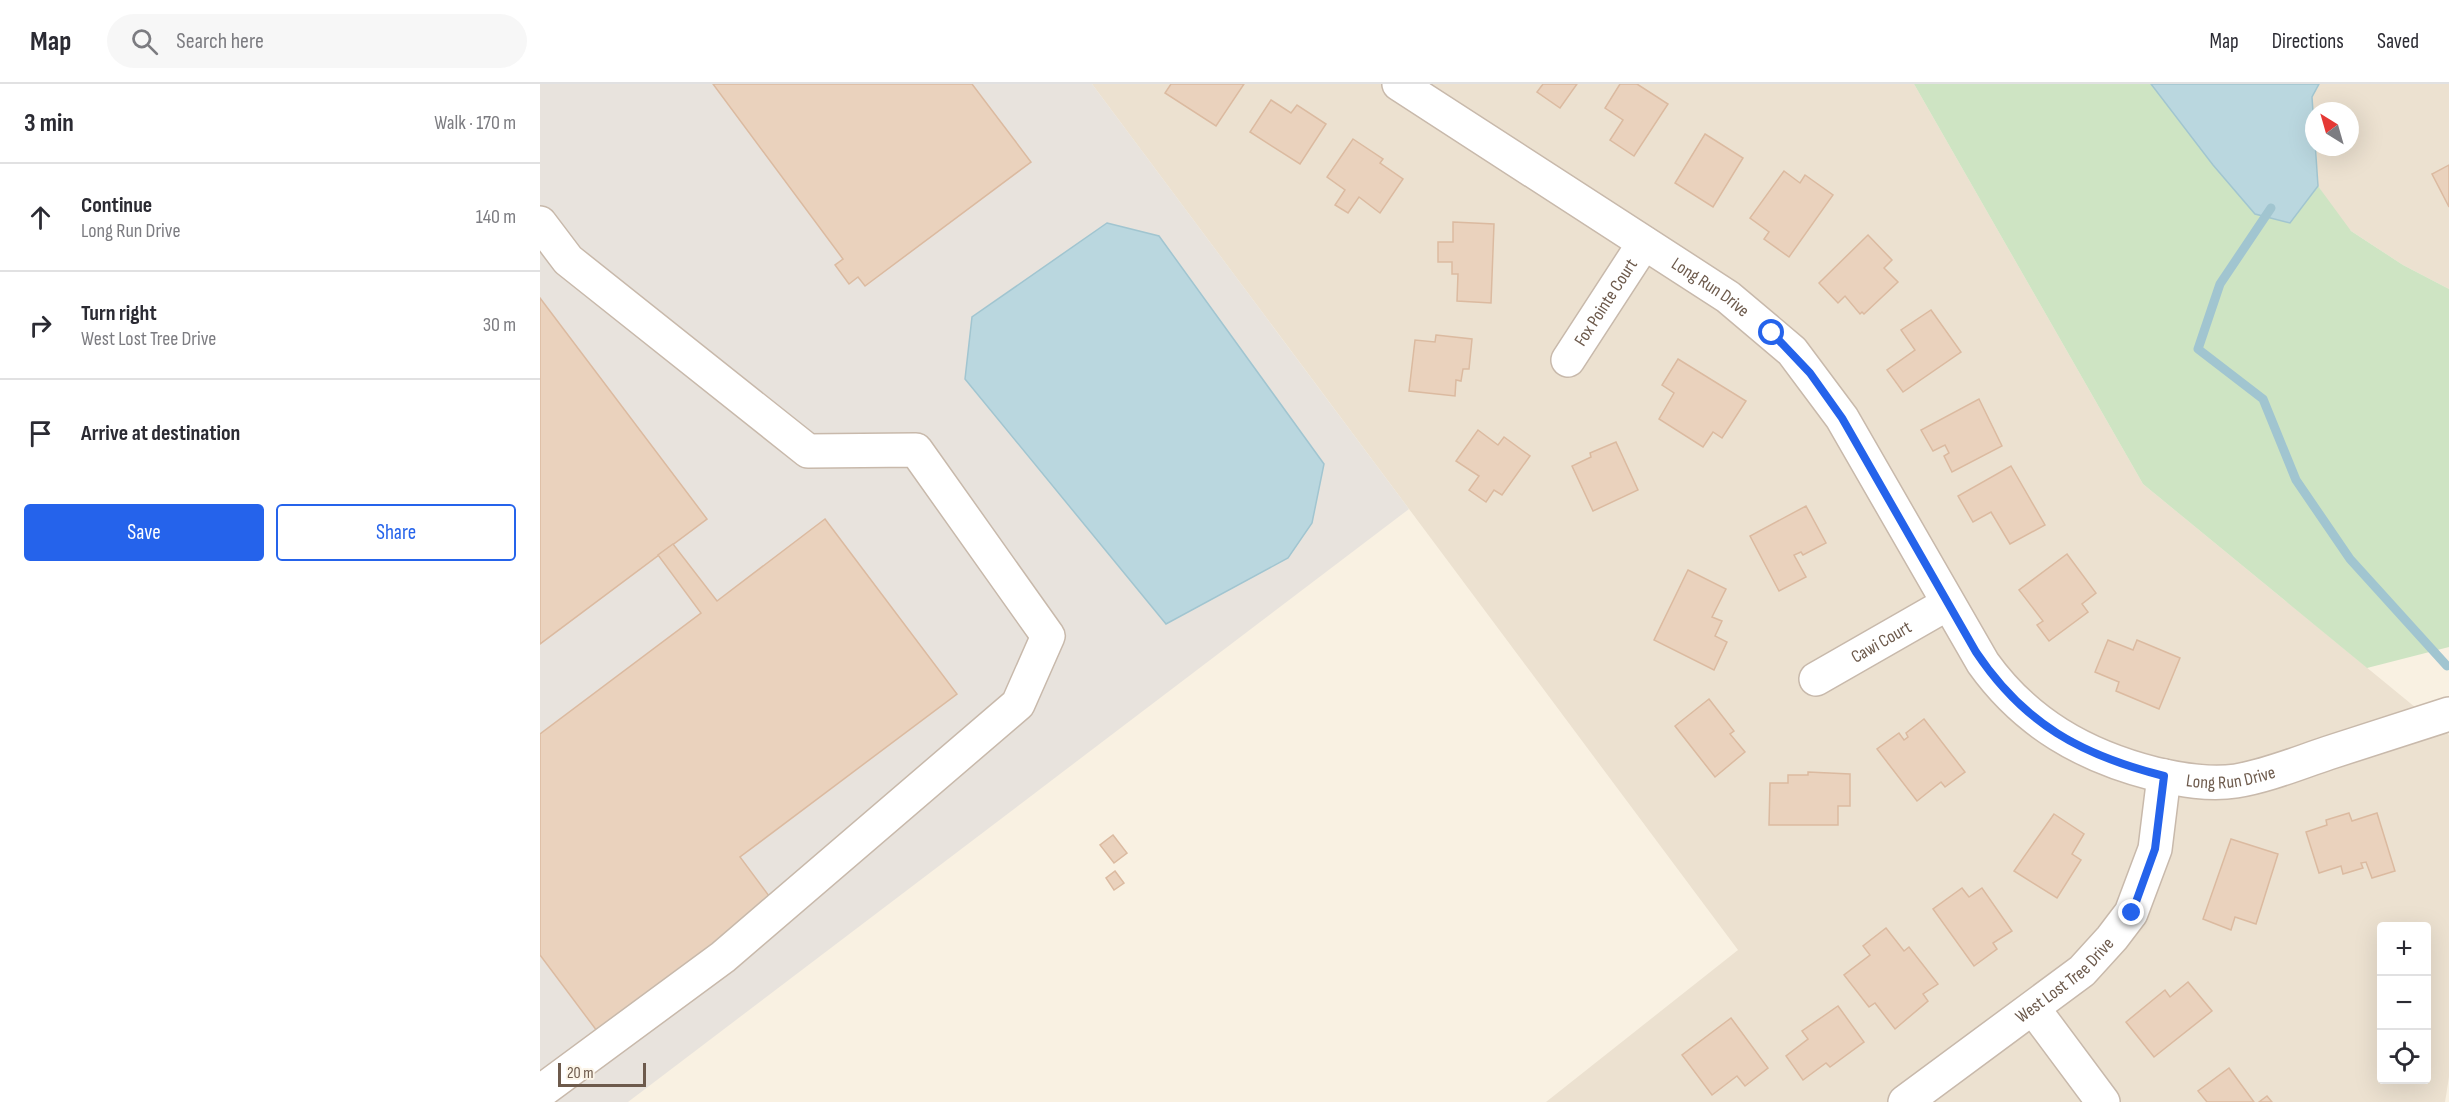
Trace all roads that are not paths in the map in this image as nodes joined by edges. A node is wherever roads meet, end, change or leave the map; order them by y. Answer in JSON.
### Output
{"nodes":[{"id":1,"x":1399,"y":84,"type":"edge"},
{"id":2,"x":540,"y":224,"type":"edge"},
{"id":3,"x":1644,"y":243,"type":"junction"},
{"id":4,"x":1568,"y":360,"type":"dead end"},
{"id":5,"x":1947,"y":604,"type":"junction"},
{"id":6,"x":1816,"y":679,"type":"dead end"},
{"id":7,"x":2449,"y":714,"type":"edge"},
{"id":8,"x":2164,"y":776,"type":"junction"},
{"id":9,"x":2033,"y":1008,"type":"junction"},
{"id":10,"x":540,"y":1092,"type":"edge"},
{"id":11,"x":1905,"y":1102,"type":"edge"},
{"id":12,"x":2103,"y":1102,"type":"edge"}],
"edges":[{"from":1,"to":3,"type":"street","name":"Long Run Drive"},
{"from":2,"to":10,"type":"street"},
{"from":3,"to":4,"type":"street","name":"Fox Pointe Court"},
{"from":3,"to":5,"type":"street","name":"Long Run Drive"},
{"from":5,"to":6,"type":"street","name":"Cawi Court"},
{"from":5,"to":8,"type":"street","name":"Long Run Drive"},
{"from":7,"to":8,"type":"street","name":"Long Run Drive"},
{"from":8,"to":9,"type":"street","name":"West Lost Tree Drive"},
{"from":9,"to":11,"type":"street","name":"West Lost Tree Drive"},
{"from":9,"to":12,"type":"street"}]}
